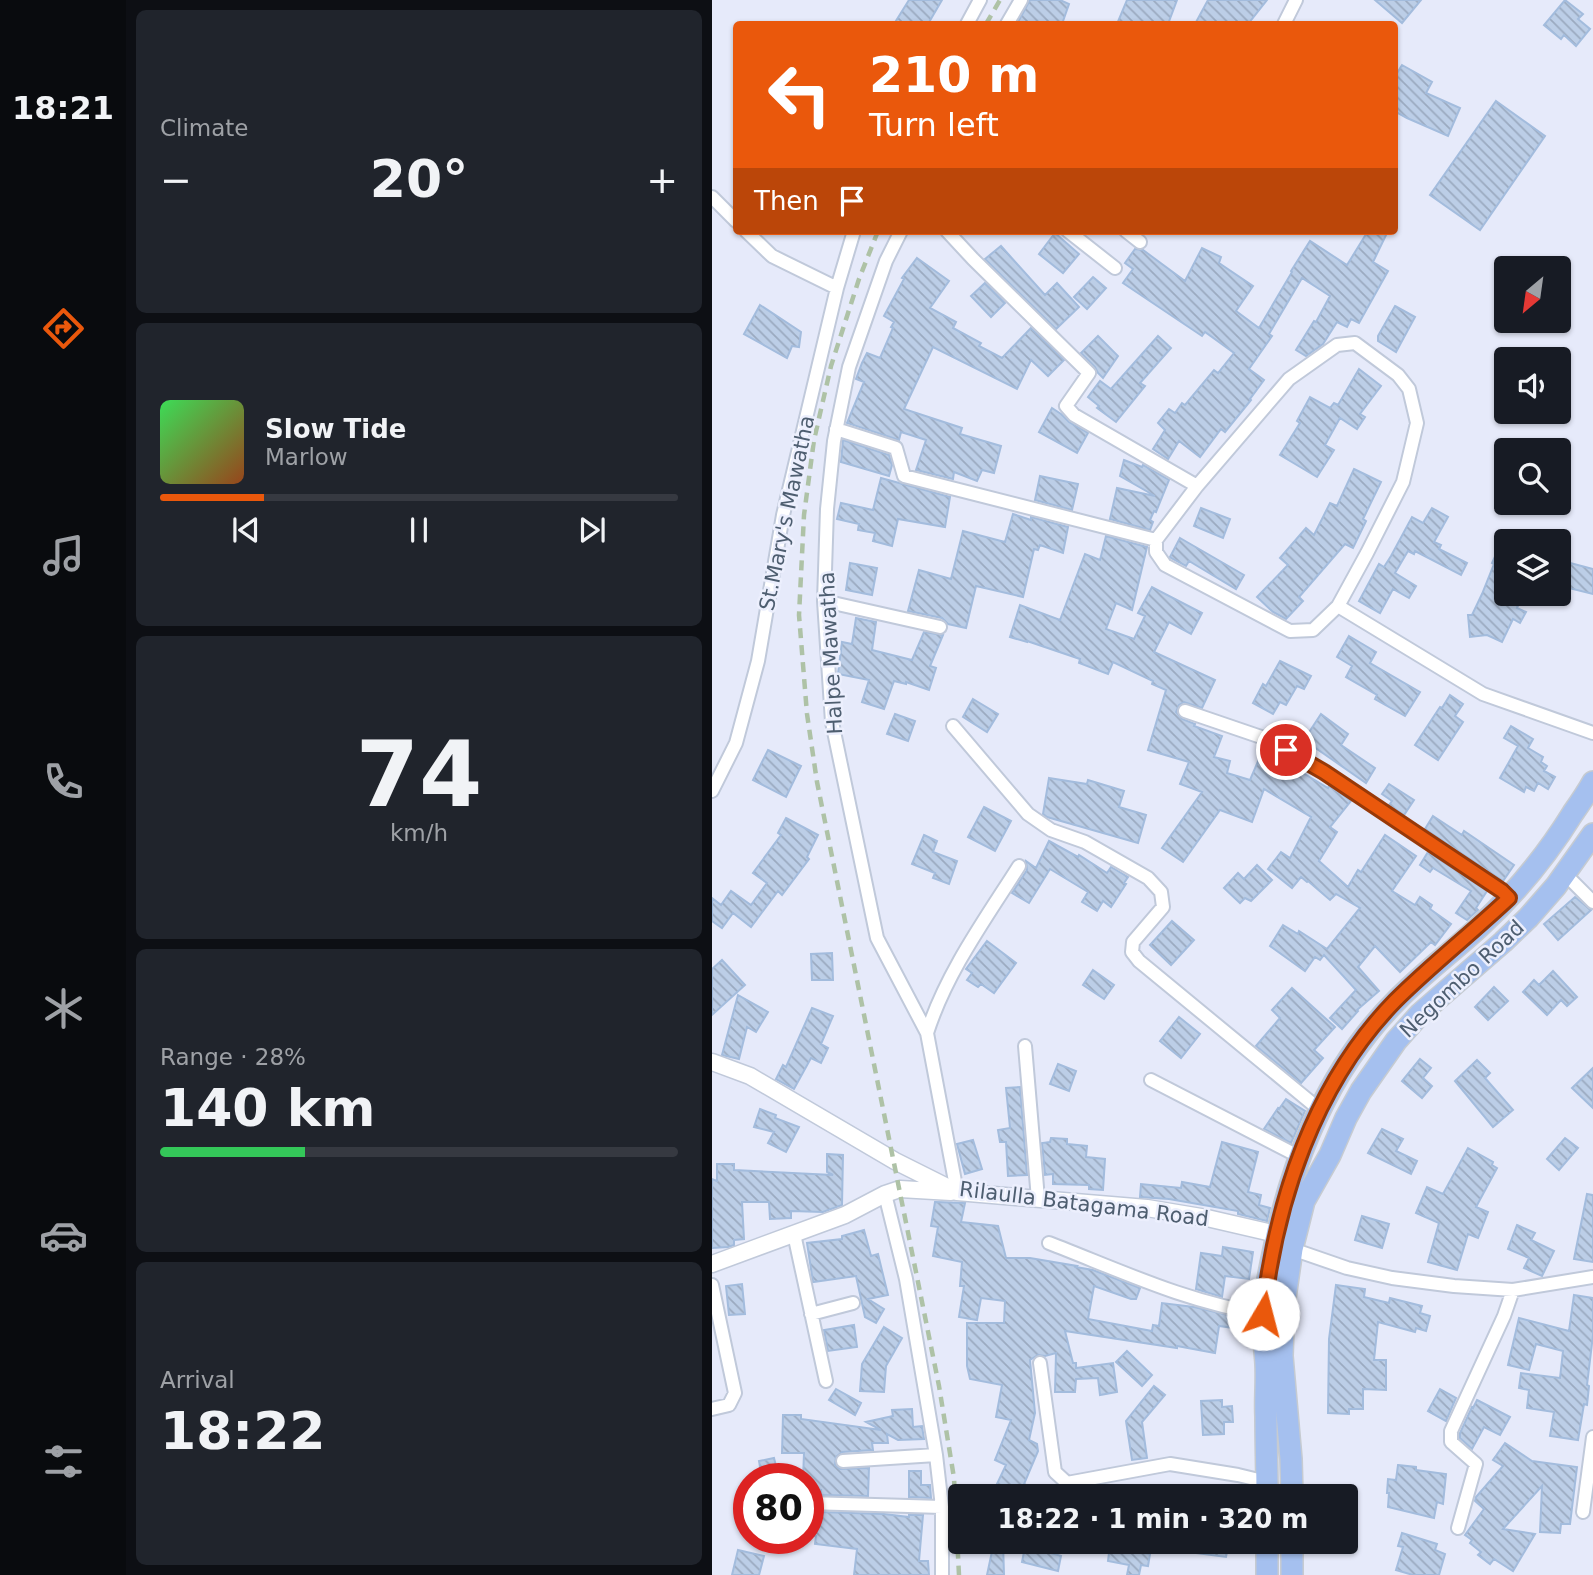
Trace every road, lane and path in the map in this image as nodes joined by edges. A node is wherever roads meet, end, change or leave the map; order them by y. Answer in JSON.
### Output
{"nodes":[{"id":1,"x":980,"y":0,"type":"edge"},
{"id":2,"x":1021,"y":0,"type":"edge"},
{"id":3,"x":1296,"y":0,"type":"edge"},
{"id":4,"x":969,"y":21,"type":"edge"},
{"id":5,"x":1009,"y":21,"type":"edge"},
{"id":6,"x":1286,"y":21,"type":"edge"},
{"id":7,"x":712,"y":197,"type":"edge"},
{"id":8,"x":733,"y":218,"type":"edge"},
{"id":9,"x":750,"y":235,"type":"edge"},
{"id":10,"x":853,"y":235,"type":"edge"},
{"id":11,"x":899,"y":235,"type":"edge"},
{"id":12,"x":950,"y":235,"type":"edge"},
{"id":13,"x":1073,"y":235,"type":"edge"},
{"id":14,"x":1131,"y":235,"type":"edge"},
{"id":15,"x":1140,"y":242,"type":"dead end"},
{"id":16,"x":1115,"y":268,"type":"dead end"},
{"id":17,"x":837,"y":288,"type":"junction"},
{"id":18,"x":836,"y":429,"type":"junction"},
{"id":19,"x":1197,"y":486,"type":"junction"},
{"id":20,"x":1156,"y":540,"type":"junction"},
{"id":21,"x":824,"y":601,"type":"junction"},
{"id":22,"x":1338,"y":606,"type":"junction"},
{"id":23,"x":940,"y":627,"type":"dead end"},
{"id":24,"x":1185,"y":711,"type":"dead end"},
{"id":25,"x":953,"y":726,"type":"dead end"},
{"id":26,"x":1593,"y":733,"type":"edge"},
{"id":27,"x":1593,"y":782,"type":"edge"},
{"id":28,"x":712,"y":791,"type":"edge"},
{"id":29,"x":1593,"y":834,"type":"edge"},
{"id":30,"x":1019,"y":866,"type":"dead end"},
{"id":31,"x":1565,"y":874,"type":"junction"},
{"id":32,"x":1509,"y":898,"type":"junction"},
{"id":33,"x":1593,"y":902,"type":"edge"},
{"id":34,"x":927,"y":1032,"type":"junction"},
{"id":35,"x":1025,"y":1046,"type":"dead end"},
{"id":36,"x":712,"y":1062,"type":"edge"},
{"id":37,"x":1151,"y":1080,"type":"dead end"},
{"id":38,"x":1320,"y":1110,"type":"junction"},
{"id":39,"x":1300,"y":1157,"type":"junction"},
{"id":40,"x":957,"y":1192,"type":"junction"},
{"id":41,"x":885,"y":1194,"type":"junction"},
{"id":42,"x":1038,"y":1199,"type":"junction"},
{"id":43,"x":794,"y":1234,"type":"junction"},
{"id":44,"x":1277,"y":1234,"type":"junction"},
{"id":45,"x":1049,"y":1243,"type":"dead end"},
{"id":46,"x":1292,"y":1249,"type":"junction"},
{"id":47,"x":712,"y":1264,"type":"edge"},
{"id":48,"x":1593,"y":1277,"type":"edge"},
{"id":49,"x":712,"y":1285,"type":"edge"},
{"id":50,"x":1512,"y":1290,"type":"junction"},
{"id":51,"x":853,"y":1303,"type":"dead end"},
{"id":52,"x":811,"y":1314,"type":"junction"},
{"id":53,"x":1263,"y":1314,"type":"junction"},
{"id":54,"x":1040,"y":1363,"type":"dead end"},
{"id":55,"x":826,"y":1381,"type":"dead end"},
{"id":56,"x":712,"y":1409,"type":"edge"},
{"id":57,"x":1593,"y":1437,"type":"edge"},
{"id":58,"x":936,"y":1455,"type":"junction"},
{"id":59,"x":843,"y":1461,"type":"dead end"},
{"id":60,"x":1257,"y":1484,"type":"edge"},
{"id":61,"x":1267,"y":1484,"type":"edge"},
{"id":62,"x":1292,"y":1484,"type":"edge"},
{"id":63,"x":824,"y":1503,"type":"edge"},
{"id":64,"x":942,"y":1507,"type":"junction"},
{"id":65,"x":1583,"y":1511,"type":"dead end"},
{"id":66,"x":1458,"y":1528,"type":"dead end"},
{"id":67,"x":1267,"y":1554,"type":"edge"},
{"id":68,"x":1292,"y":1554,"type":"edge"},
{"id":69,"x":942,"y":1575,"type":"edge"},
{"id":70,"x":1267,"y":1575,"type":"edge"},
{"id":71,"x":1292,"y":1575,"type":"edge"}],
"edges":[{"from":1,"to":4,"type":"street"},
{"from":2,"to":5,"type":"street"},
{"from":3,"to":6,"type":"street"},
{"from":7,"to":8,"type":"street"},
{"from":9,"to":17,"type":"street"},
{"from":10,"to":17,"type":"street","name":"St.Mary's Mawatha"},
{"from":11,"to":18,"type":"street","name":"Halpe Mawatha"},
{"from":12,"to":19,"type":"street"},
{"from":13,"to":16,"type":"street"},
{"from":14,"to":15,"type":"street"},
{"from":17,"to":28,"type":"street","name":"St.Mary's Mawatha"},
{"from":18,"to":20,"type":"street"},
{"from":18,"to":21,"type":"street","name":"Halpe Mawatha"},
{"from":19,"to":20,"type":"street"},
{"from":19,"to":22,"type":"street"},
{"from":20,"to":22,"type":"street"},
{"from":21,"to":23,"type":"street"},
{"from":21,"to":34,"type":"street","name":"Halpe Mawatha"},
{"from":22,"to":26,"type":"street"},
{"from":24,"to":32,"type":"street"},
{"from":25,"to":38,"type":"street"},
{"from":27,"to":32,"type":"highway","name":"Negombo Road"},
{"from":29,"to":31,"type":"highway","name":"Negombo Road"},
{"from":30,"to":34,"type":"street"},
{"from":31,"to":33,"type":"street"},
{"from":31,"to":46,"type":"highway","name":"Negombo Road"},
{"from":32,"to":38,"type":"highway","name":"Negombo Road"},
{"from":34,"to":40,"type":"street","name":"Halpe Mawatha"},
{"from":35,"to":42,"type":"street"},
{"from":36,"to":40,"type":"street","name":"Rilaulla Batagama Road"},
{"from":37,"to":39,"type":"street"},
{"from":38,"to":39,"type":"highway","name":"Negombo Road"},
{"from":39,"to":44,"type":"highway","name":"Negombo Road"},
{"from":40,"to":41,"type":"street"},
{"from":40,"to":42,"type":"street","name":"Rilaulla Batagama Road"},
{"from":41,"to":43,"type":"street"},
{"from":41,"to":58,"type":"street"},
{"from":42,"to":44,"type":"street","name":"Rilaulla Batagama Road"},
{"from":43,"to":47,"type":"street"},
{"from":43,"to":52,"type":"street"},
{"from":44,"to":53,"type":"highway","name":"Negombo Road"},
{"from":45,"to":53,"type":"street"},
{"from":46,"to":50,"type":"street"},
{"from":46,"to":62,"type":"highway","name":"Negombo Road"},
{"from":48,"to":50,"type":"street"},
{"from":49,"to":56,"type":"street"},
{"from":50,"to":66,"type":"street"},
{"from":51,"to":52,"type":"street"},
{"from":52,"to":55,"type":"street"},
{"from":53,"to":61,"type":"highway","name":"Negombo Road"},
{"from":54,"to":60,"type":"street"},
{"from":57,"to":65,"type":"street"},
{"from":58,"to":59,"type":"street"},
{"from":58,"to":64,"type":"street"},
{"from":63,"to":64,"type":"street"},
{"from":64,"to":69,"type":"street"},
{"from":67,"to":70,"type":"highway"},
{"from":68,"to":71,"type":"highway"}]}
